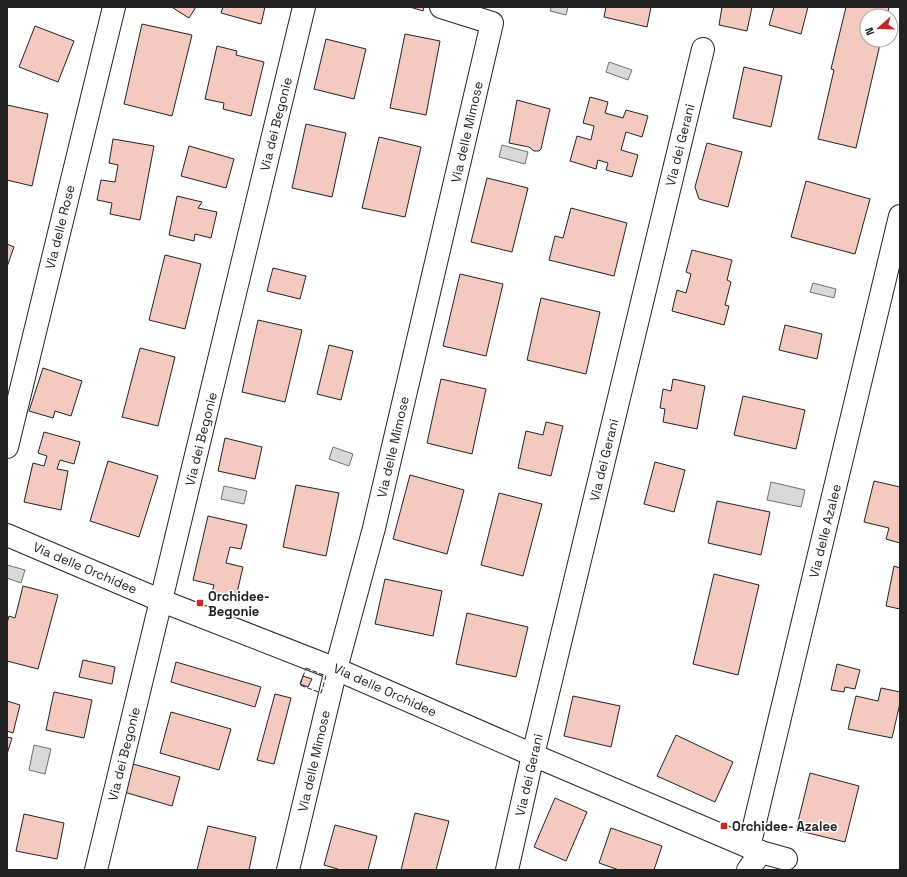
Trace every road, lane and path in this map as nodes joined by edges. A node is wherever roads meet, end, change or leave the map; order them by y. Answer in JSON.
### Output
{"nodes":[{"id":1,"x":114,"y":7,"type":"edge"},
{"id":2,"x":304,"y":7,"type":"edge"},
{"id":3,"x":441,"y":7,"type":"edge"},
{"id":4,"x":703,"y":49,"type":"dead end"},
{"id":5,"x":900,"y":216,"type":"edge"},
{"id":6,"x":895,"y":258,"type":"edge"},
{"id":7,"x":7,"y":447,"type":"edge"},
{"id":8,"x":7,"y":535,"type":"edge"},
{"id":9,"x":162,"y":601,"type":"junction"},
{"id":10,"x":336,"y":669,"type":"junction"},
{"id":11,"x":533,"y":755,"type":"junction"},
{"id":12,"x":756,"y":856,"type":"edge"},
{"id":13,"x":786,"y":859,"type":"dead end"},
{"id":14,"x":96,"y":870,"type":"edge"},
{"id":15,"x":288,"y":870,"type":"edge"},
{"id":16,"x":507,"y":870,"type":"edge"},
{"id":17,"x":748,"y":870,"type":"edge"}],
"edges":[{"from":1,"to":7,"type":"street","name":"Via delle Rose"},
{"from":2,"to":9,"type":"street","name":"Via dei Begonie"},
{"from":3,"to":10,"type":"street","name":"Via delle Mimose"},
{"from":4,"to":11,"type":"street","name":"Via dei Gerani"},
{"from":5,"to":6,"type":"street","name":"Via delle Azalee"},
{"from":6,"to":12,"type":"street","name":"Via delle Azalee"},
{"from":8,"to":9,"type":"street","name":"Via delle Orchidee"},
{"from":9,"to":10,"type":"street","name":"Via delle Orchidee"},
{"from":9,"to":14,"type":"street","name":"Via dei Begonie"},
{"from":10,"to":11,"type":"street","name":"Via delle Orchidee"},
{"from":10,"to":15,"type":"street","name":"Via delle Mimose"},
{"from":11,"to":12,"type":"street","name":"Via delle Orchidee"},
{"from":11,"to":16,"type":"street","name":"Via dei Gerani"},
{"from":12,"to":13,"type":"street","name":"Via delle Orchidee"},
{"from":12,"to":17,"type":"street"}]}
